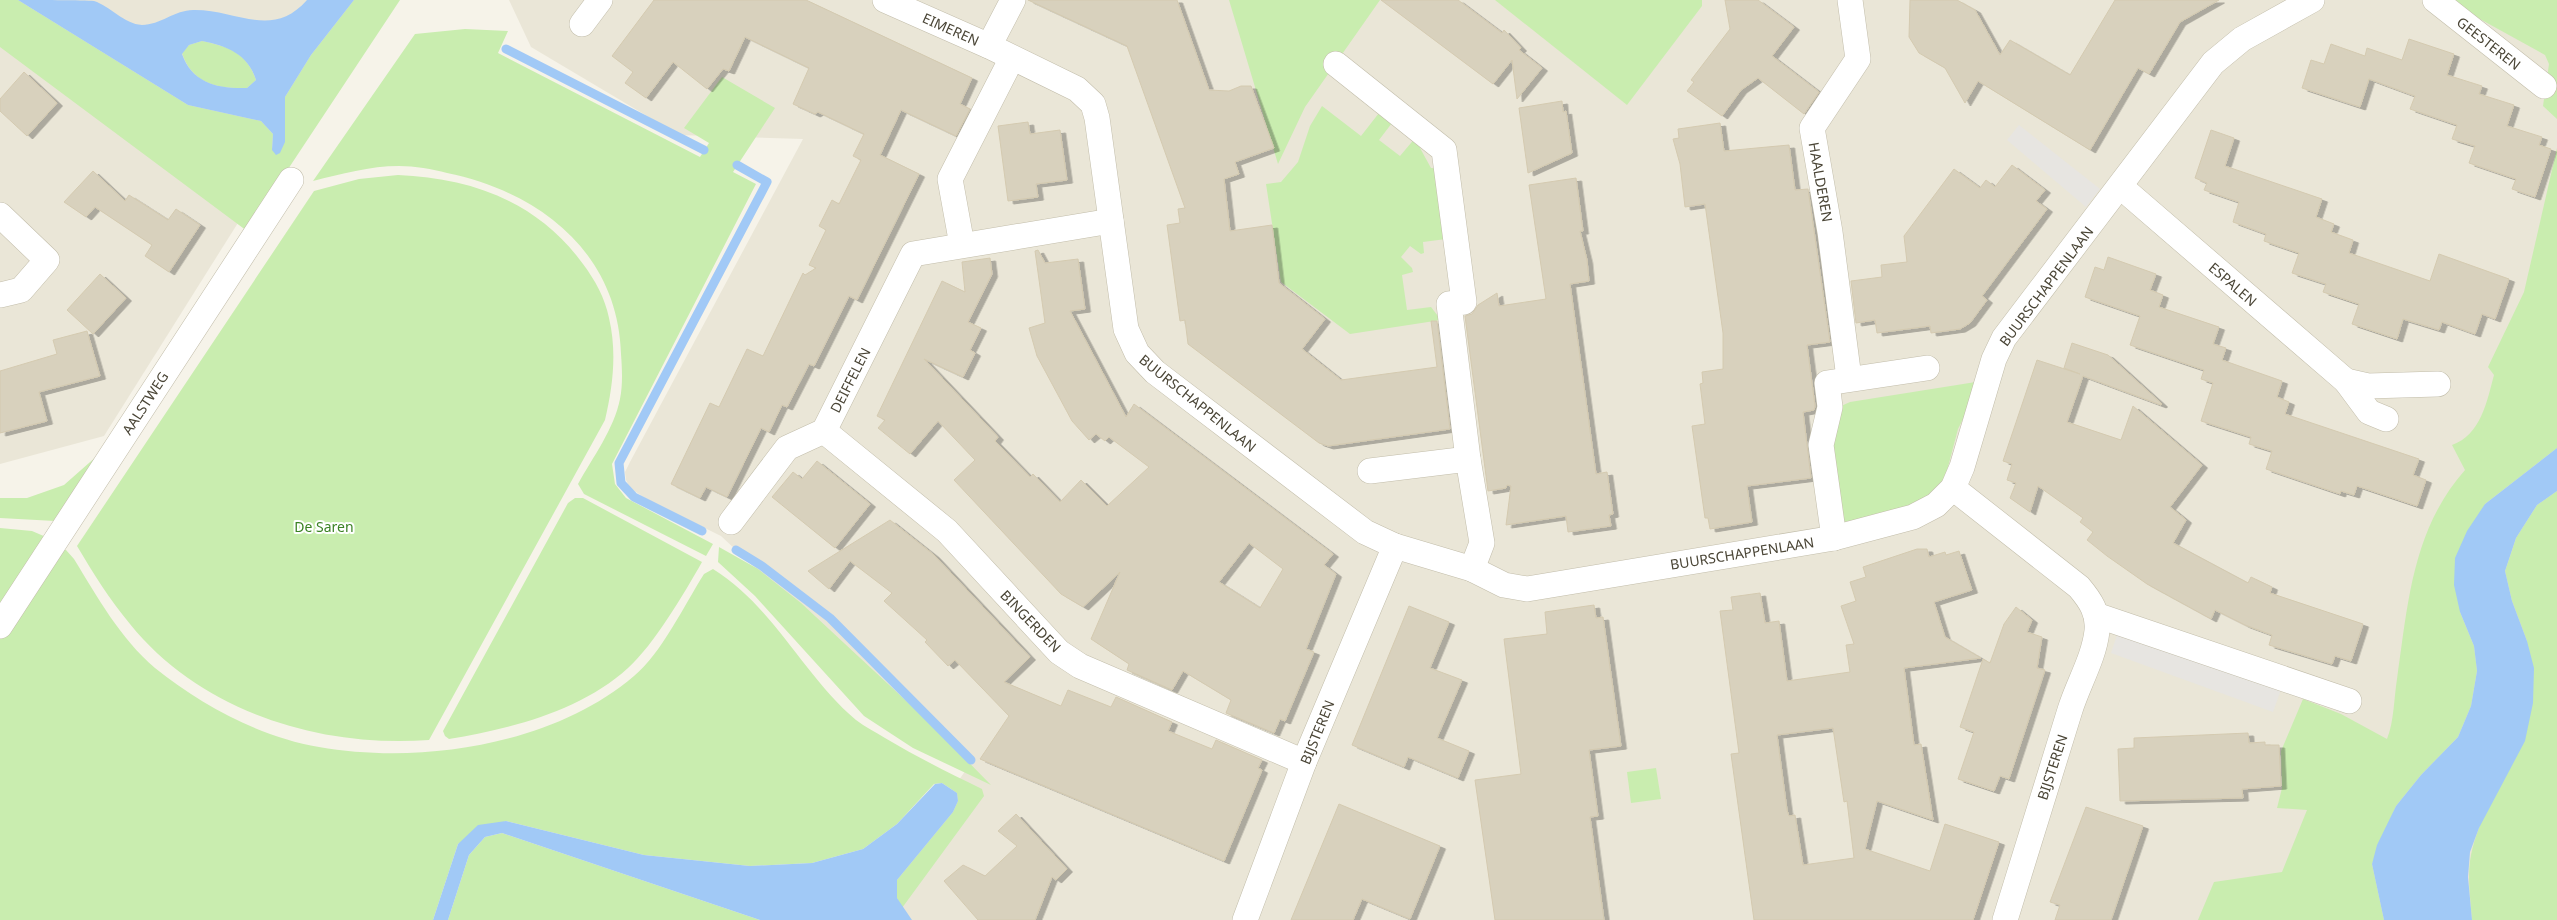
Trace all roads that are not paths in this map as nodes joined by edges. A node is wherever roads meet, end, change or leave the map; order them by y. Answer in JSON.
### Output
{"nodes":[{"id":1,"x":600,"y":0,"type":"edge"},
{"id":2,"x":885,"y":0,"type":"edge"},
{"id":3,"x":1012,"y":0,"type":"edge"},
{"id":4,"x":1850,"y":0,"type":"edge"},
{"id":5,"x":2312,"y":0,"type":"edge"},
{"id":6,"x":2435,"y":0,"type":"edge"},
{"id":7,"x":582,"y":24,"type":"dead end"},
{"id":8,"x":989,"y":46,"type":"junction"},
{"id":9,"x":1012,"y":58,"type":"junction"},
{"id":10,"x":1336,"y":64,"type":"dead end"},
{"id":11,"x":2544,"y":86,"type":"dead end"},
{"id":12,"x":291,"y":180,"type":"dead end"},
{"id":13,"x":2121,"y":187,"type":"junction"},
{"id":14,"x":0,"y":216,"type":"edge"},
{"id":15,"x":1111,"y":221,"type":"junction"},
{"id":16,"x":962,"y":246,"type":"junction"},
{"id":17,"x":0,"y":295,"type":"edge"},
{"id":18,"x":1927,"y":368,"type":"dead end"},
{"id":19,"x":1849,"y":378,"type":"junction"},
{"id":20,"x":2346,"y":381,"type":"junction"},
{"id":21,"x":2438,"y":384,"type":"dead end"},
{"id":22,"x":2386,"y":419,"type":"dead end"},
{"id":23,"x":824,"y":431,"type":"junction"},
{"id":24,"x":1468,"y":460,"type":"junction"},
{"id":25,"x":1370,"y":471,"type":"dead end"},
{"id":26,"x":1953,"y":488,"type":"junction"},
{"id":27,"x":731,"y":522,"type":"dead end"},
{"id":28,"x":1834,"y":538,"type":"junction"},
{"id":29,"x":1395,"y":546,"type":"junction"},
{"id":30,"x":1472,"y":569,"type":"junction"},
{"id":31,"x":2096,"y":615,"type":"junction"},
{"id":32,"x":0,"y":626,"type":"edge"},
{"id":33,"x":2349,"y":701,"type":"dead end"},
{"id":34,"x":1304,"y":762,"type":"junction"},
{"id":35,"x":1245,"y":920,"type":"edge"},
{"id":36,"x":2005,"y":920,"type":"edge"}],
"edges":[{"from":1,"to":7,"type":"street"},
{"from":2,"to":8,"type":"street","name":"EIMEREN"},
{"from":3,"to":8,"type":"street"},
{"from":4,"to":19,"type":"street","name":"HAALDEREN"},
{"from":5,"to":13,"type":"street","name":"BUURSCHAPPENLAAN"},
{"from":6,"to":11,"type":"street","name":"GEESTEREN"},
{"from":8,"to":9,"type":"street","name":"BUURSCHAPPENLAAN"},
{"from":9,"to":15,"type":"street","name":"BUURSCHAPPENLAAN"},
{"from":9,"to":16,"type":"street"},
{"from":10,"to":24,"type":"street"},
{"from":12,"to":32,"type":"street","name":"AALSTWEG"},
{"from":13,"to":20,"type":"street","name":"ESPALEN"},
{"from":13,"to":26,"type":"street","name":"BUURSCHAPPENLAAN"},
{"from":14,"to":17,"type":"street"},
{"from":15,"to":16,"type":"street","name":"DEIFFELEN"},
{"from":15,"to":29,"type":"street","name":"BUURSCHAPPENLAAN"},
{"from":16,"to":23,"type":"street","name":"DEIFFELEN"},
{"from":18,"to":19,"type":"street"},
{"from":19,"to":28,"type":"street"},
{"from":20,"to":21,"type":"street","name":"ESPALEN"},
{"from":20,"to":22,"type":"street","name":"ESPALEN"},
{"from":23,"to":27,"type":"street"},
{"from":23,"to":34,"type":"street","name":"BINGERDEN"},
{"from":24,"to":25,"type":"street"},
{"from":24,"to":30,"type":"street"},
{"from":26,"to":28,"type":"street","name":"BUURSCHAPPENLAAN"},
{"from":26,"to":31,"type":"street"},
{"from":28,"to":30,"type":"street","name":"BUURSCHAPPENLAAN"},
{"from":29,"to":30,"type":"street","name":"BUURSCHAPPENLAAN"},
{"from":29,"to":34,"type":"street","name":"BIJSTEREN"},
{"from":31,"to":33,"type":"street"},
{"from":31,"to":36,"type":"street","name":"BIJSTEREN"},
{"from":34,"to":35,"type":"street","name":"BIJSTEREN"}]}
